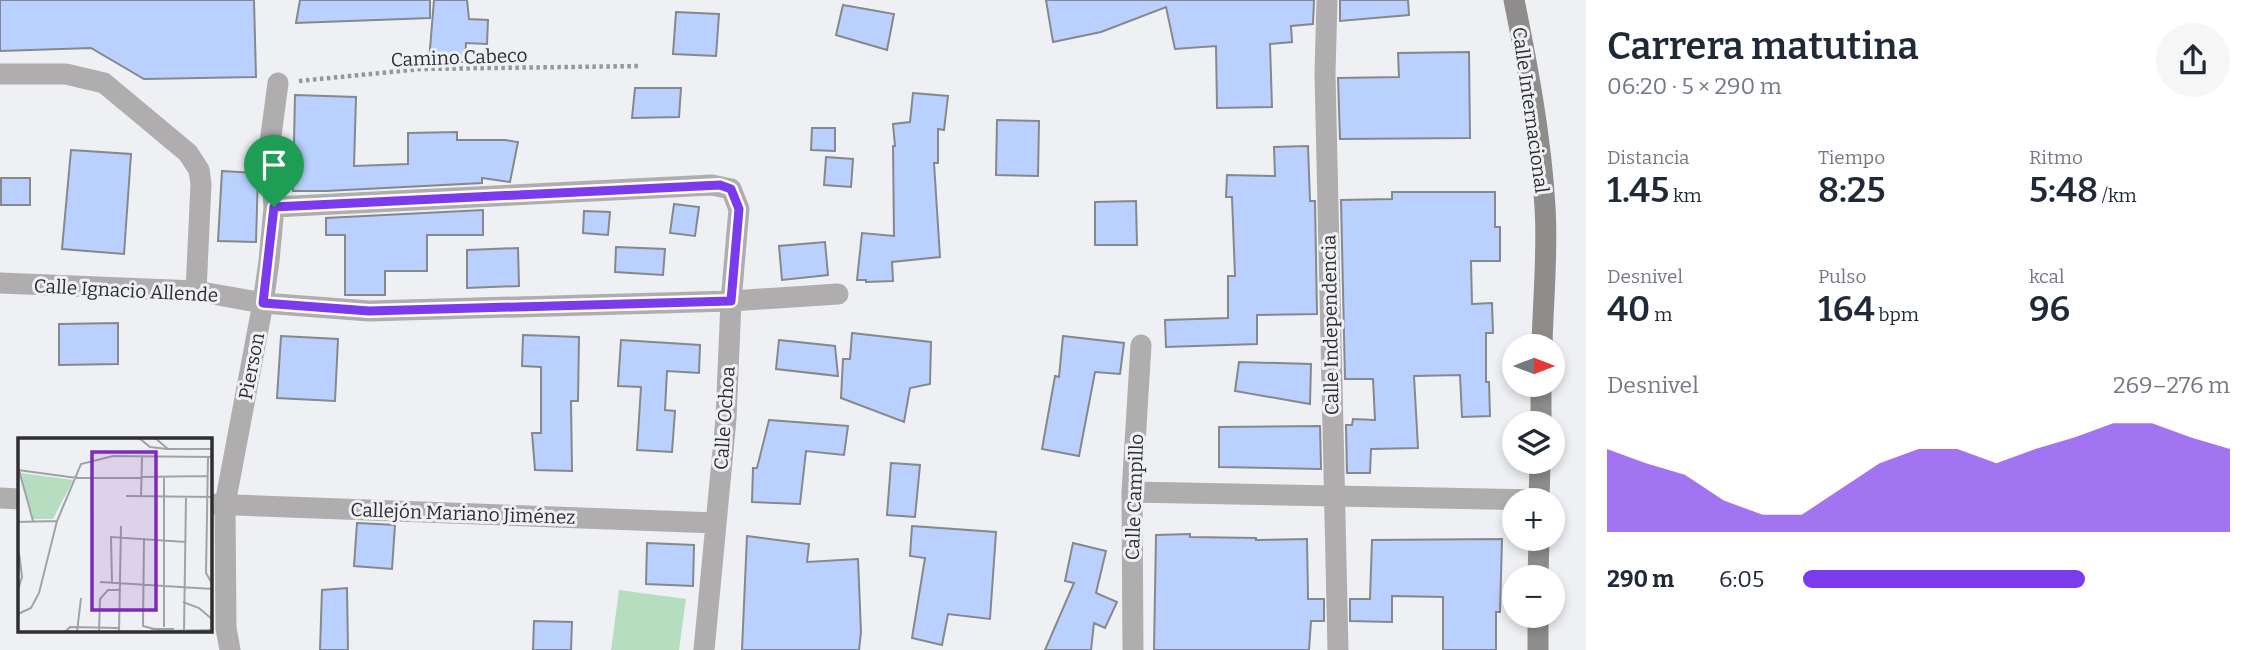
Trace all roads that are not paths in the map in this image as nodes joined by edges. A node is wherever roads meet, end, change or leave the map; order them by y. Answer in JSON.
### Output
{"nodes":[{"id":1,"x":1327,"y":0,"type":"edge"},
{"id":2,"x":1514,"y":0,"type":"edge"},
{"id":3,"x":0,"y":74,"type":"edge"},
{"id":4,"x":278,"y":83,"type":"road end"},
{"id":5,"x":274,"y":207,"type":"junction"},
{"id":6,"x":0,"y":283,"type":"edge"},
{"id":7,"x":196,"y":291,"type":"junction"},
{"id":8,"x":838,"y":294,"type":"dead end"},
{"id":9,"x":731,"y":301,"type":"junction"},
{"id":10,"x":263,"y":303,"type":"junction"},
{"id":11,"x":1542,"y":334,"type":"edge"},
{"id":12,"x":1141,"y":345,"type":"dead end"},
{"id":13,"x":1132,"y":492,"type":"junction"},
{"id":14,"x":1335,"y":496,"type":"junction"},
{"id":15,"x":0,"y":498,"type":"edge"},
{"id":16,"x":18,"y":499,"type":"edge"},
{"id":17,"x":1502,"y":499,"type":"edge"},
{"id":18,"x":217,"y":504,"type":"edge"},
{"id":19,"x":716,"y":523,"type":"junction"},
{"id":20,"x":1538,"y":628,"type":"edge"},
{"id":21,"x":230,"y":650,"type":"edge"},
{"id":22,"x":704,"y":650,"type":"edge"},
{"id":23,"x":1133,"y":650,"type":"edge"},
{"id":24,"x":1338,"y":650,"type":"edge"},
{"id":25,"x":1538,"y":650,"type":"edge"}],
"edges":[{"from":1,"to":14,"type":"street","name":"Calle Independencia"},
{"from":2,"to":11,"type":"street","name":"Calle Internacional"},
{"from":3,"to":7,"type":"street"},
{"from":4,"to":5,"type":"street","name":"Pierson"},
{"from":5,"to":9,"type":"street","name":"Calle Ochoa"},
{"from":5,"to":10,"type":"street","name":"Pierson"},
{"from":6,"to":7,"type":"street","name":"Calle Ignacio Allende"},
{"from":7,"to":10,"type":"street","name":"Calle Ignacio Allende"},
{"from":8,"to":9,"type":"street","name":"Calle Ignacio Allende"},
{"from":9,"to":10,"type":"street","name":"Calle Ignacio Allende"},
{"from":9,"to":19,"type":"street","name":"Calle Ochoa"},
{"from":10,"to":18,"type":"street","name":"Pierson"},
{"from":12,"to":13,"type":"street","name":"Calle Campillo"},
{"from":13,"to":14,"type":"street"},
{"from":13,"to":23,"type":"street","name":"Calle Campillo"},
{"from":14,"to":17,"type":"street"},
{"from":14,"to":24,"type":"street","name":"Calle Independencia"},
{"from":15,"to":16,"type":"street"},
{"from":18,"to":19,"type":"street","name":"Callejón Mariano Jiménez"},
{"from":18,"to":21,"type":"street","name":"Pierson"},
{"from":19,"to":22,"type":"street","name":"Calle Ochoa"},
{"from":20,"to":25,"type":"street"}]}
